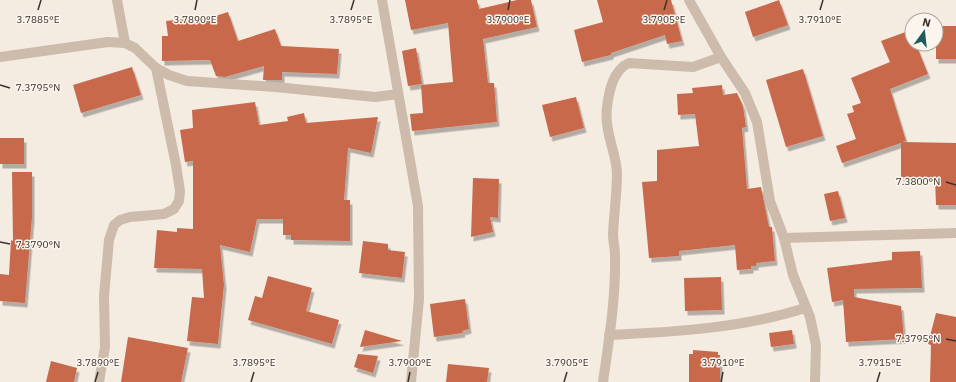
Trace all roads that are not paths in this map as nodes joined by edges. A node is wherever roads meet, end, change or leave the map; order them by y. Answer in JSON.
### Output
{"nodes":[{"id":1,"x":118,"y":0,"type":"edge"},
{"id":2,"x":382,"y":0,"type":"edge"},
{"id":3,"x":689,"y":0,"type":"edge"},
{"id":4,"x":125,"y":43,"type":"junction"},
{"id":5,"x":0,"y":57,"type":"edge"},
{"id":6,"x":721,"y":57,"type":"junction"},
{"id":7,"x":156,"y":68,"type":"junction"},
{"id":8,"x":398,"y":94,"type":"junction"},
{"id":9,"x":956,"y":233,"type":"edge"},
{"id":10,"x":784,"y":238,"type":"junction"},
{"id":11,"x":805,"y":308,"type":"junction"},
{"id":12,"x":609,"y":335,"type":"junction"},
{"id":13,"x":99,"y":382,"type":"edge"},
{"id":14,"x":411,"y":382,"type":"edge"},
{"id":15,"x":603,"y":382,"type":"edge"},
{"id":16,"x":815,"y":382,"type":"edge"}],
"edges":[{"from":1,"to":4,"type":"street"},
{"from":2,"to":8,"type":"street"},
{"from":3,"to":6,"type":"street"},
{"from":4,"to":5,"type":"street"},
{"from":4,"to":7,"type":"street"},
{"from":6,"to":10,"type":"street"},
{"from":6,"to":12,"type":"street"},
{"from":7,"to":8,"type":"street"},
{"from":7,"to":13,"type":"street"},
{"from":8,"to":14,"type":"street"},
{"from":9,"to":10,"type":"street"},
{"from":10,"to":11,"type":"street"},
{"from":11,"to":12,"type":"street"},
{"from":11,"to":16,"type":"street"},
{"from":12,"to":15,"type":"street"}]}
